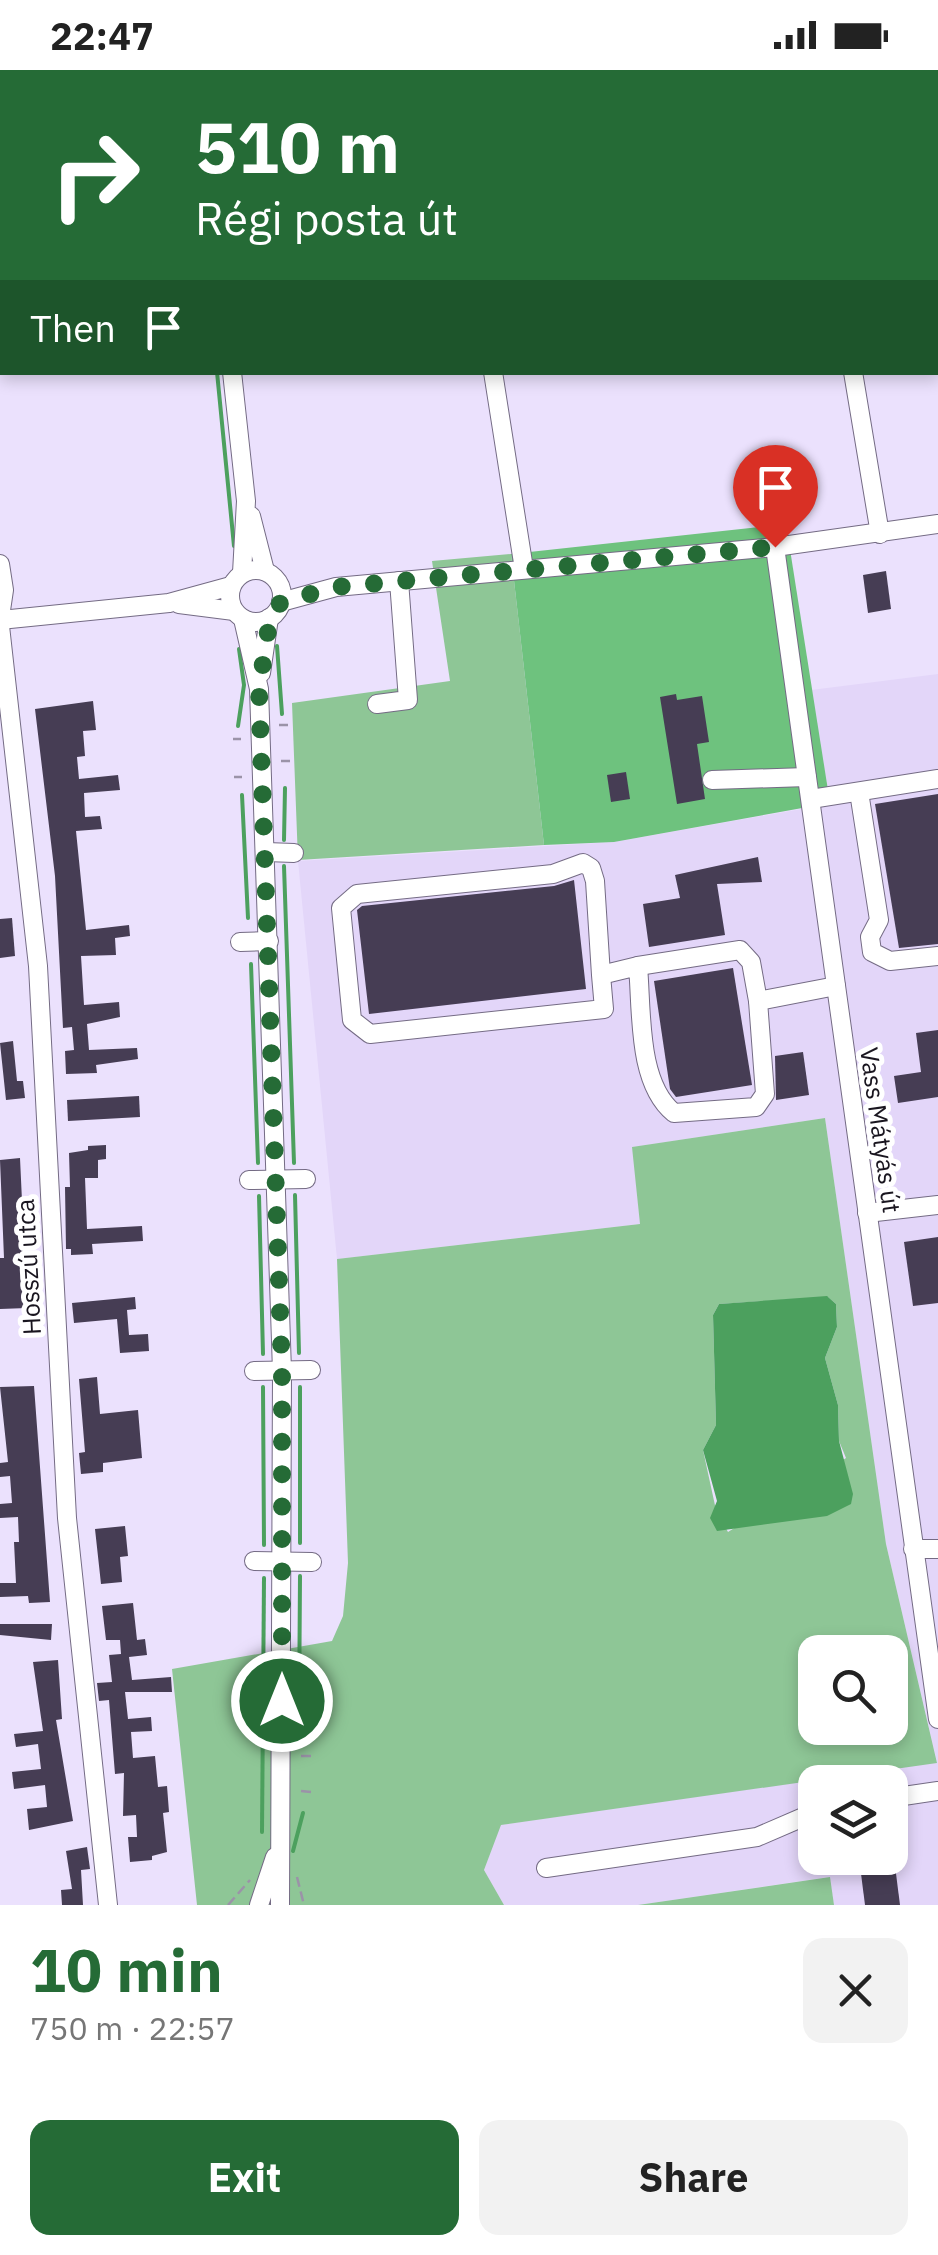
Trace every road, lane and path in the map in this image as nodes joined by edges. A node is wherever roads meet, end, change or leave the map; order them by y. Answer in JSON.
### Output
{"nodes":[{"id":1,"x":232,"y":375,"type":"edge"},
{"id":2,"x":493,"y":375,"type":"edge"},
{"id":3,"x":854,"y":375,"type":"edge"},
{"id":4,"x":246,"y":501,"type":"junction"},
{"id":5,"x":938,"y":524,"type":"edge"},
{"id":6,"x":880,"y":534,"type":"junction"},
{"id":7,"x":775,"y":547,"type":"junction"},
{"id":8,"x":0,"y":564,"type":"edge"},
{"id":9,"x":524,"y":569,"type":"junction"},
{"id":10,"x":271,"y":576,"type":"junction"},
{"id":11,"x":237,"y":580,"type":"junction"},
{"id":12,"x":399,"y":581,"type":"junction"},
{"id":13,"x":336,"y":587,"type":"junction"},
{"id":14,"x":281,"y":602,"type":"junction"},
{"id":15,"x":169,"y":603,"type":"junction"},
{"id":16,"x":238,"y":615,"type":"junction"},
{"id":17,"x":270,"y":618,"type":"junction"},
{"id":18,"x":0,"y":621,"type":"edge"},
{"id":19,"x":259,"y":689,"type":"junction"},
{"id":20,"x":377,"y":704,"type":"dead end"},
{"id":21,"x":288,"y":724,"type":"dead end"},
{"id":22,"x":279,"y":725,"type":"dead end"},
{"id":23,"x":233,"y":739,"type":"dead end"},
{"id":24,"x":241,"y":739,"type":"dead end"},
{"id":25,"x":281,"y":761,"type":"dead end"},
{"id":26,"x":290,"y":761,"type":"dead end"},
{"id":27,"x":808,"y":776,"type":"junction"},
{"id":28,"x":234,"y":777,"type":"dead end"},
{"id":29,"x":242,"y":777,"type":"dead end"},
{"id":30,"x":938,"y":779,"type":"edge"},
{"id":31,"x":712,"y":780,"type":"dead end"},
{"id":32,"x":859,"y":792,"type":"junction"},
{"id":33,"x":811,"y":799,"type":"junction"},
{"id":34,"x":266,"y":852,"type":"junction"},
{"id":35,"x":294,"y":852,"type":"dead end"},
{"id":36,"x":269,"y":941,"type":"junction"},
{"id":37,"x":240,"y":942,"type":"dead end"},
{"id":38,"x":938,"y":956,"type":"edge"},
{"id":39,"x":638,"y":966,"type":"junction"},
{"id":40,"x":601,"y":975,"type":"junction"},
{"id":41,"x":836,"y":986,"type":"junction"},
{"id":42,"x":758,"y":1001,"type":"junction"},
{"id":43,"x":306,"y":1179,"type":"dead end"},
{"id":44,"x":249,"y":1180,"type":"dead end"},
{"id":45,"x":276,"y":1180,"type":"junction"},
{"id":46,"x":938,"y":1204,"type":"edge"},
{"id":47,"x":867,"y":1213,"type":"junction"},
{"id":48,"x":312,"y":1370,"type":"dead end"},
{"id":49,"x":254,"y":1371,"type":"dead end"},
{"id":50,"x":282,"y":1371,"type":"junction"},
{"id":51,"x":913,"y":1548,"type":"junction"},
{"id":52,"x":938,"y":1549,"type":"edge"},
{"id":53,"x":254,"y":1562,"type":"dead end"},
{"id":54,"x":282,"y":1562,"type":"junction"},
{"id":55,"x":312,"y":1562,"type":"dead end"},
{"id":56,"x":938,"y":1719,"type":"edge"},
{"id":57,"x":301,"y":1756,"type":"dead end"},
{"id":58,"x":311,"y":1756,"type":"dead end"},
{"id":59,"x":301,"y":1791,"type":"dead end"},
{"id":60,"x":938,"y":1791,"type":"edge"},
{"id":61,"x":311,"y":1792,"type":"dead end"},
{"id":62,"x":908,"y":1795,"type":"edge"},
{"id":63,"x":798,"y":1819,"type":"edge"},
{"id":64,"x":280,"y":1842,"type":"junction"},
{"id":65,"x":546,"y":1868,"type":"dead end"},
{"id":66,"x":253,"y":1876,"type":"dead end"},
{"id":67,"x":302,"y":1896,"type":"dead end"},
{"id":68,"x":108,"y":1905,"type":"edge"},
{"id":69,"x":228,"y":1905,"type":"edge"},
{"id":70,"x":259,"y":1905,"type":"edge"},
{"id":71,"x":280,"y":1905,"type":"edge"},
{"id":72,"x":304,"y":1905,"type":"edge"}],
"edges":[{"from":1,"to":4,"type":"street"},
{"from":2,"to":9,"type":"street"},
{"from":3,"to":6,"type":"street"},
{"from":4,"to":10,"type":"street"},
{"from":4,"to":11,"type":"street"},
{"from":5,"to":6,"type":"street"},
{"from":6,"to":7,"type":"street"},
{"from":7,"to":9,"type":"street"},
{"from":7,"to":27,"type":"street","name":"Vass Mátyás út"},
{"from":8,"to":18,"type":"street","name":"Hosszú utca"},
{"from":9,"to":12,"type":"street"},
{"from":10,"to":11,"type":"street"},
{"from":10,"to":13,"type":"street"},
{"from":10,"to":14,"type":"street"},
{"from":11,"to":15,"type":"street"},
{"from":11,"to":16,"type":"street"},
{"from":12,"to":13,"type":"street"},
{"from":12,"to":20,"type":"street"},
{"from":13,"to":14,"type":"street"},
{"from":14,"to":17,"type":"street"},
{"from":15,"to":16,"type":"street"},
{"from":15,"to":18,"type":"street"},
{"from":16,"to":17,"type":"street"},
{"from":16,"to":19,"type":"street"},
{"from":17,"to":19,"type":"street"},
{"from":18,"to":68,"type":"street","name":"Hosszú utca"},
{"from":19,"to":34,"type":"street"},
{"from":21,"to":22,"type":"path"},
{"from":23,"to":24,"type":"path"},
{"from":25,"to":26,"type":"path"},
{"from":27,"to":31,"type":"street"},
{"from":27,"to":33,"type":"street","name":"Vass Mátyás út"},
{"from":28,"to":29,"type":"path"},
{"from":30,"to":32,"type":"street"},
{"from":32,"to":33,"type":"street"},
{"from":32,"to":38,"type":"street"},
{"from":33,"to":41,"type":"street","name":"Vass Mátyás út"},
{"from":34,"to":35,"type":"street"},
{"from":34,"to":36,"type":"street"},
{"from":36,"to":37,"type":"street"},
{"from":36,"to":45,"type":"street"},
{"from":39,"to":40,"type":"street"},
{"from":39,"to":42,"type":"street"},
{"from":39,"to":42,"type":"street"},
{"from":40,"to":40,"type":"street"},
{"from":41,"to":42,"type":"street"},
{"from":41,"to":47,"type":"street","name":"Vass Mátyás út"},
{"from":43,"to":45,"type":"street"},
{"from":44,"to":45,"type":"street"},
{"from":45,"to":50,"type":"street"},
{"from":46,"to":47,"type":"street"},
{"from":47,"to":51,"type":"street","name":"Vass Mátyás út"},
{"from":48,"to":50,"type":"street"},
{"from":49,"to":50,"type":"street"},
{"from":50,"to":54,"type":"street"},
{"from":51,"to":52,"type":"street"},
{"from":51,"to":56,"type":"street","name":"Vass Mátyás út"},
{"from":53,"to":54,"type":"street"},
{"from":54,"to":55,"type":"street"},
{"from":54,"to":64,"type":"street"},
{"from":57,"to":58,"type":"path"},
{"from":59,"to":61,"type":"path"},
{"from":60,"to":62,"type":"street"},
{"from":63,"to":65,"type":"street"},
{"from":64,"to":70,"type":"street"},
{"from":64,"to":71,"type":"street"},
{"from":66,"to":69,"type":"path"},
{"from":67,"to":72,"type":"path"}]}
